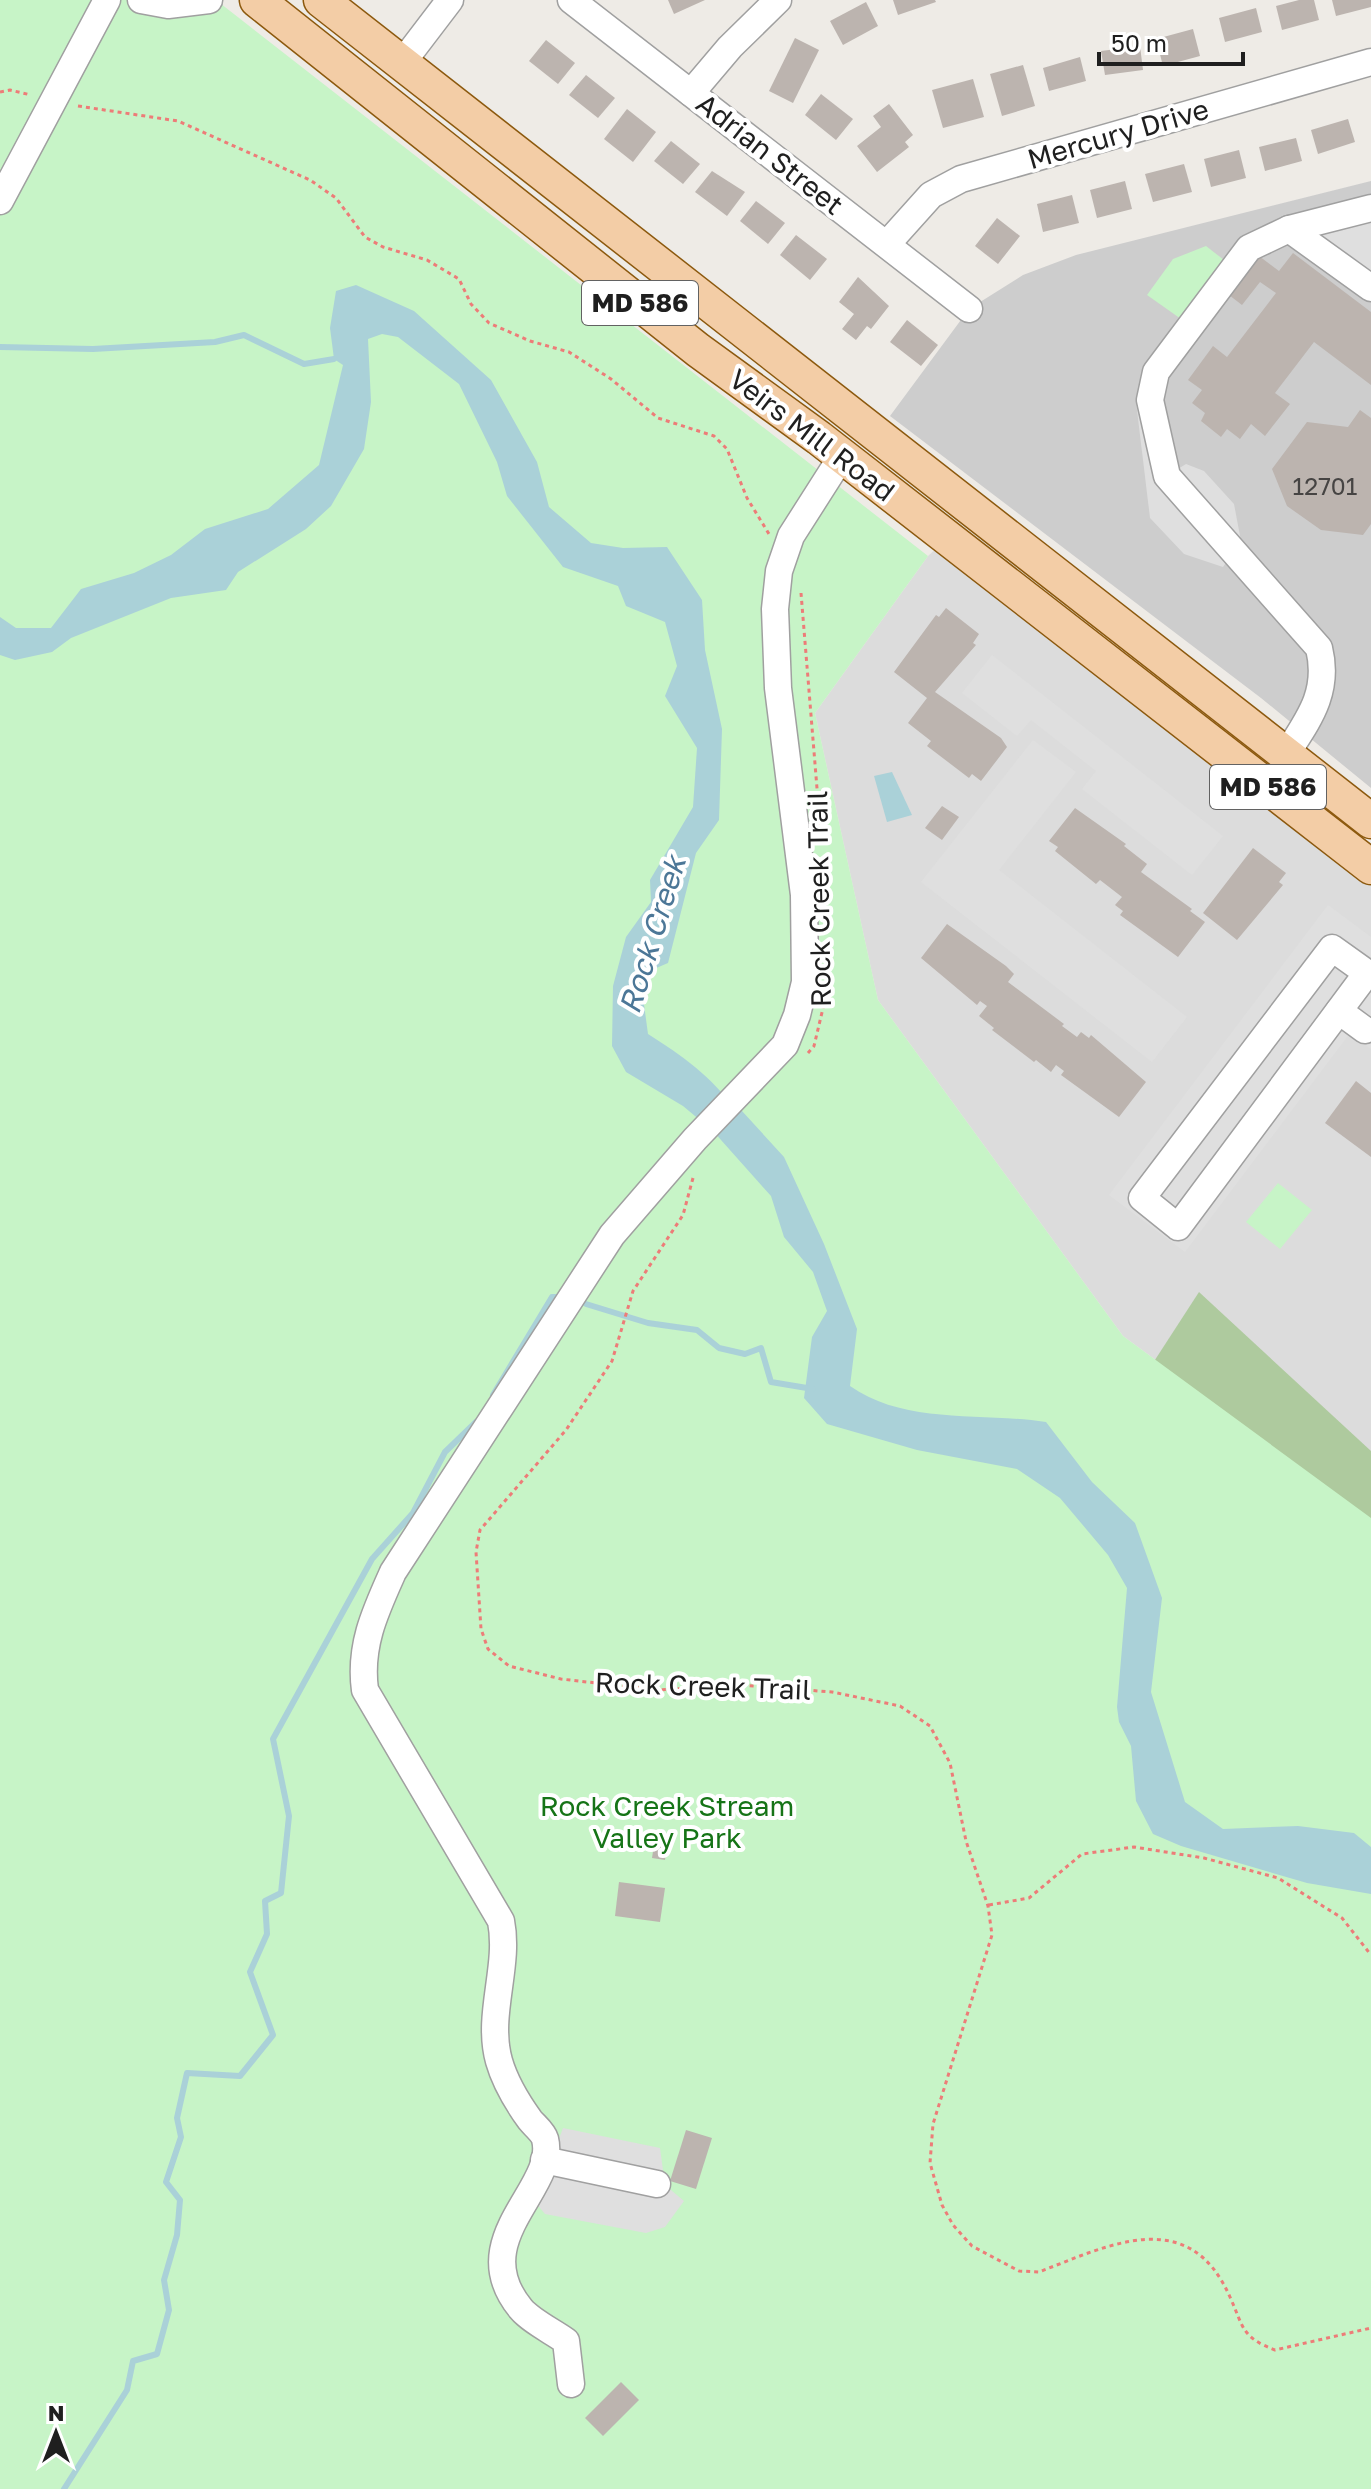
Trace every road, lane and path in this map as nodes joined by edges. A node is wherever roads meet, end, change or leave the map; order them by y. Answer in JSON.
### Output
{"nodes":[{"id":1,"x":107,"y":0,"type":"edge"},
{"id":2,"x":141,"y":0,"type":"edge"},
{"id":3,"x":209,"y":0,"type":"edge"},
{"id":4,"x":257,"y":0,"type":"edge"},
{"id":5,"x":321,"y":0,"type":"edge"},
{"id":6,"x":450,"y":0,"type":"edge"},
{"id":7,"x":571,"y":0,"type":"edge"},
{"id":8,"x":778,"y":0,"type":"edge"},
{"id":9,"x":1371,"y":62,"type":"edge"},
{"id":10,"x":402,"y":63,"type":"junction"},
{"id":11,"x":0,"y":92,"type":"edge"},
{"id":12,"x":691,"y":93,"type":"junction"},
{"id":13,"x":53,"y":101,"type":"junction"},
{"id":14,"x":491,"y":132,"type":"junction"},
{"id":15,"x":465,"y":162,"type":"junction"},
{"id":16,"x":0,"y":201,"type":"edge"},
{"id":17,"x":1371,"y":208,"type":"edge"},
{"id":18,"x":1289,"y":229,"type":"junction"},
{"id":19,"x":887,"y":244,"type":"junction"},
{"id":20,"x":1371,"y":288,"type":"edge"},
{"id":21,"x":969,"y":309,"type":"dead end"},
{"id":22,"x":842,"y":408,"type":"junction"},
{"id":23,"x":830,"y":447,"type":"junction"},
{"id":24,"x":782,"y":558,"type":"junction"},
{"id":25,"x":1285,"y":756,"type":"junction"},
{"id":26,"x":1371,"y":821,"type":"edge"},
{"id":27,"x":820,"y":836,"type":"dead end"},
{"id":28,"x":1371,"y":867,"type":"edge"},
{"id":29,"x":1369,"y":975,"type":"edge"},
{"id":30,"x":825,"y":996,"type":"dead end"},
{"id":31,"x":1339,"y":1011,"type":"junction"},
{"id":32,"x":1369,"y":1029,"type":"edge"},
{"id":33,"x":806,"y":1056,"type":"dead end"},
{"id":34,"x":700,"y":1134,"type":"junction"},
{"id":35,"x":988,"y":1906,"type":"junction"},
{"id":36,"x":1371,"y":1955,"type":"edge"},
{"id":37,"x":544,"y":2160,"type":"junction"},
{"id":38,"x":657,"y":2184,"type":"dead end"},
{"id":39,"x":1371,"y":2328,"type":"edge"},
{"id":40,"x":571,"y":2384,"type":"dead end"}],
"edges":[{"from":1,"to":13,"type":"street"},
{"from":2,"to":3,"type":"street"},
{"from":4,"to":15,"type":"main road","name":"Veirs Mill Road","number":"MD 586"},
{"from":5,"to":10,"type":"main road","name":"Veirs Mill Road","number":"MD 586"},
{"from":6,"to":10,"type":"street"},
{"from":7,"to":12,"type":"street","name":"Adrian Street"},
{"from":8,"to":12,"type":"street"},
{"from":9,"to":19,"type":"street","name":"Mercury Drive"},
{"from":10,"to":14,"type":"main road","name":"Veirs Mill Road","number":"MD 586"},
{"from":11,"to":13,"type":"path","name":"Rock Creek Trail"},
{"from":12,"to":19,"type":"street","name":"Adrian Street"},
{"from":13,"to":16,"type":"street"},
{"from":13,"to":24,"type":"path","name":"Rock Creek Trail"},
{"from":14,"to":15,"type":"main road"},
{"from":14,"to":22,"type":"main road","name":"Veirs Mill Road","number":"MD 586"},
{"from":15,"to":23,"type":"main road","name":"Veirs Mill Road","number":"MD 586"},
{"from":17,"to":18,"type":"street"},
{"from":18,"to":20,"type":"street"},
{"from":18,"to":25,"type":"street"},
{"from":19,"to":21,"type":"street","name":"Adrian Street"},
{"from":22,"to":23,"type":"main road"},
{"from":22,"to":25,"type":"main road","name":"Veirs Mill Road","number":"MD 586"},
{"from":23,"to":24,"type":"street"},
{"from":23,"to":28,"type":"main road","name":"Veirs Mill Road","number":"MD 586"},
{"from":24,"to":27,"type":"path","name":"Rock Creek Trail"},
{"from":24,"to":34,"type":"street"},
{"from":25,"to":26,"type":"main road","name":"Veirs Mill Road","number":"MD 586"},
{"from":29,"to":31,"type":"street"},
{"from":29,"to":31,"type":"street"},
{"from":30,"to":33,"type":"path","name":"Rock Creek Trail"},
{"from":31,"to":32,"type":"street"},
{"from":34,"to":35,"type":"path","name":"Rock Creek Trail"},
{"from":34,"to":37,"type":"street"},
{"from":35,"to":36,"type":"path"},
{"from":35,"to":39,"type":"path","name":"Rock Creek Trail"},
{"from":37,"to":38,"type":"street"},
{"from":37,"to":40,"type":"street"}]}
